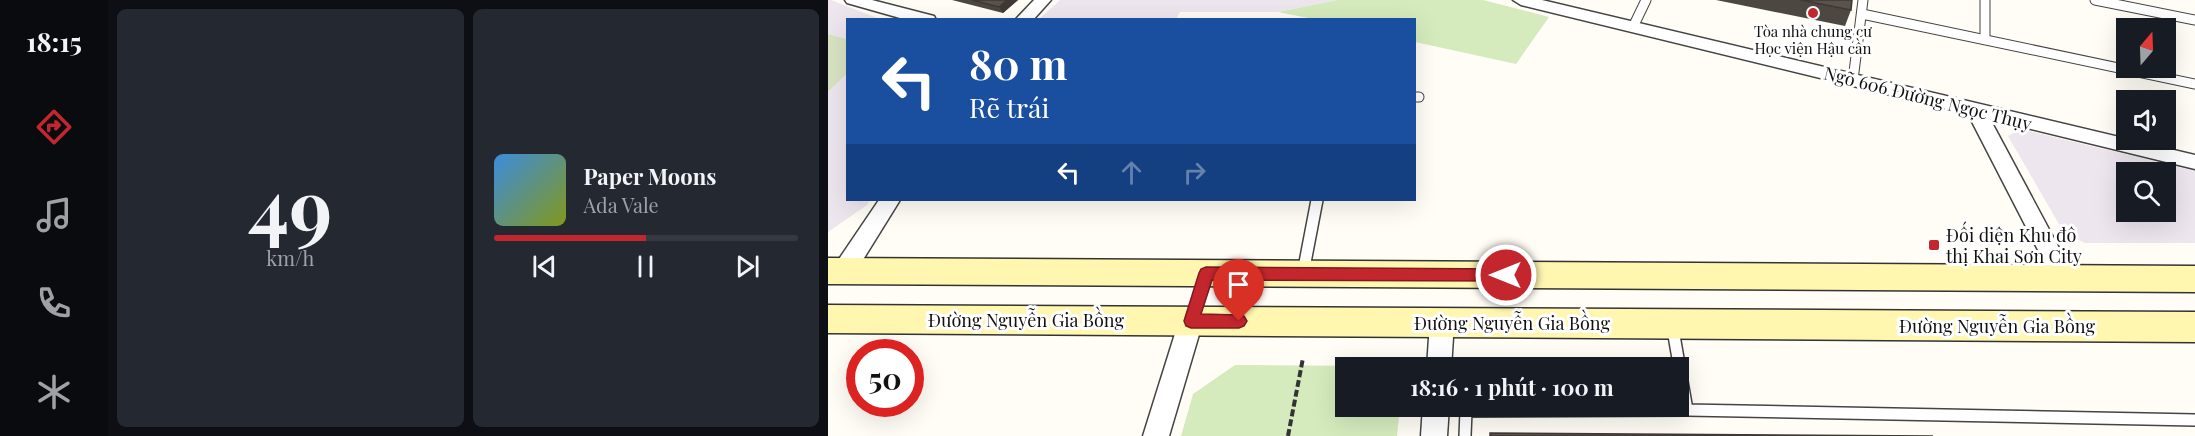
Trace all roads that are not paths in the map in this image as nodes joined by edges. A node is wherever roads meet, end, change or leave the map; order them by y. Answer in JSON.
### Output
{"nodes":[{"id":1,"x":853,"y":0,"type":"edge"},
{"id":2,"x":1043,"y":0,"type":"edge"},
{"id":3,"x":1521,"y":0,"type":"edge"},
{"id":4,"x":1646,"y":0,"type":"edge"},
{"id":5,"x":1863,"y":0,"type":"edge"},
{"id":6,"x":1985,"y":0,"type":"edge"},
{"id":7,"x":2096,"y":0,"type":"edge"},
{"id":8,"x":1862,"y":14,"type":"junction"},
{"id":9,"x":920,"y":18,"type":"edge"},
{"id":10,"x":1025,"y":18,"type":"edge"},
{"id":11,"x":2195,"y":20,"type":"edge"},
{"id":12,"x":1633,"y":27,"type":"junction"},
{"id":13,"x":1985,"y":39,"type":"junction"},
{"id":14,"x":1853,"y":80,"type":"junction"},
{"id":15,"x":2195,"y":84,"type":"edge"},
{"id":16,"x":1975,"y":110,"type":"junction"},
{"id":17,"x":2195,"y":162,"type":"edge"},
{"id":18,"x":889,"y":201,"type":"edge"},
{"id":19,"x":1317,"y":201,"type":"edge"},
{"id":20,"x":836,"y":272,"type":"edge"},
{"id":21,"x":1206,"y":273,"type":"junction"},
{"id":22,"x":1303,"y":274,"type":"junction"},
{"id":23,"x":1446,"y":275,"type":"junction"},
{"id":24,"x":2064,"y":278,"type":"junction"},
{"id":25,"x":2195,"y":279,"type":"edge"},
{"id":26,"x":828,"y":319,"type":"edge"},
{"id":27,"x":1191,"y":321,"type":"junction"},
{"id":28,"x":1442,"y":322,"type":"junction"},
{"id":29,"x":1672,"y":324,"type":"junction"},
{"id":30,"x":2195,"y":327,"type":"edge"},
{"id":31,"x":1440,"y":357,"type":"edge"},
{"id":32,"x":1678,"y":357,"type":"edge"},
{"id":33,"x":1689,"y":410,"type":"edge"},
{"id":34,"x":1435,"y":417,"type":"edge"},
{"id":35,"x":1466,"y":417,"type":"edge"},
{"id":36,"x":2195,"y":420,"type":"edge"},
{"id":37,"x":1156,"y":436,"type":"edge"},
{"id":38,"x":1434,"y":436,"type":"edge"},
{"id":39,"x":1465,"y":436,"type":"edge"}],
"edges":[{"from":1,"to":9,"type":"street"},
{"from":2,"to":10,"type":"street"},
{"from":3,"to":12,"type":"street","name":"Ngõ 606 Đường Ngọc Thụy"},
{"from":4,"to":12,"type":"lane"},
{"from":5,"to":8,"type":"lane"},
{"from":6,"to":13,"type":"lane"},
{"from":7,"to":11,"type":"lane"},
{"from":8,"to":13,"type":"lane"},
{"from":8,"to":14,"type":"lane"},
{"from":12,"to":14,"type":"street","name":"Ngõ 606 Đường Ngọc Thụy"},
{"from":13,"to":15,"type":"lane"},
{"from":14,"to":16,"type":"street","name":"Ngõ 606 Đường Ngọc Thụy"},
{"from":16,"to":17,"type":"street","name":"Ngõ 606 Đường Ngọc Thụy"},
{"from":16,"to":24,"type":"street"},
{"from":18,"to":20,"type":"street"},
{"from":19,"to":22,"type":"lane"},
{"from":20,"to":21,"type":"main road"},
{"from":21,"to":22,"type":"main road"},
{"from":21,"to":27,"type":"main road"},
{"from":22,"to":23,"type":"main road"},
{"from":23,"to":24,"type":"main road"},
{"from":23,"to":28,"type":"main road"},
{"from":24,"to":25,"type":"main road"},
{"from":26,"to":27,"type":"main road","name":"Đường Nguyễn Gia Bồng"},
{"from":27,"to":28,"type":"main road","name":"Đường Nguyễn Gia Bồng"},
{"from":27,"to":37,"type":"street"},
{"from":28,"to":29,"type":"main road","name":"Đường Nguyễn Gia Bồng"},
{"from":28,"to":31,"type":"street"},
{"from":29,"to":30,"type":"main road","name":"Đường Nguyễn Gia Bồng"},
{"from":29,"to":32,"type":"lane"},
{"from":33,"to":36,"type":"lane"},
{"from":34,"to":38,"type":"street"},
{"from":35,"to":39,"type":"lane"}]}
